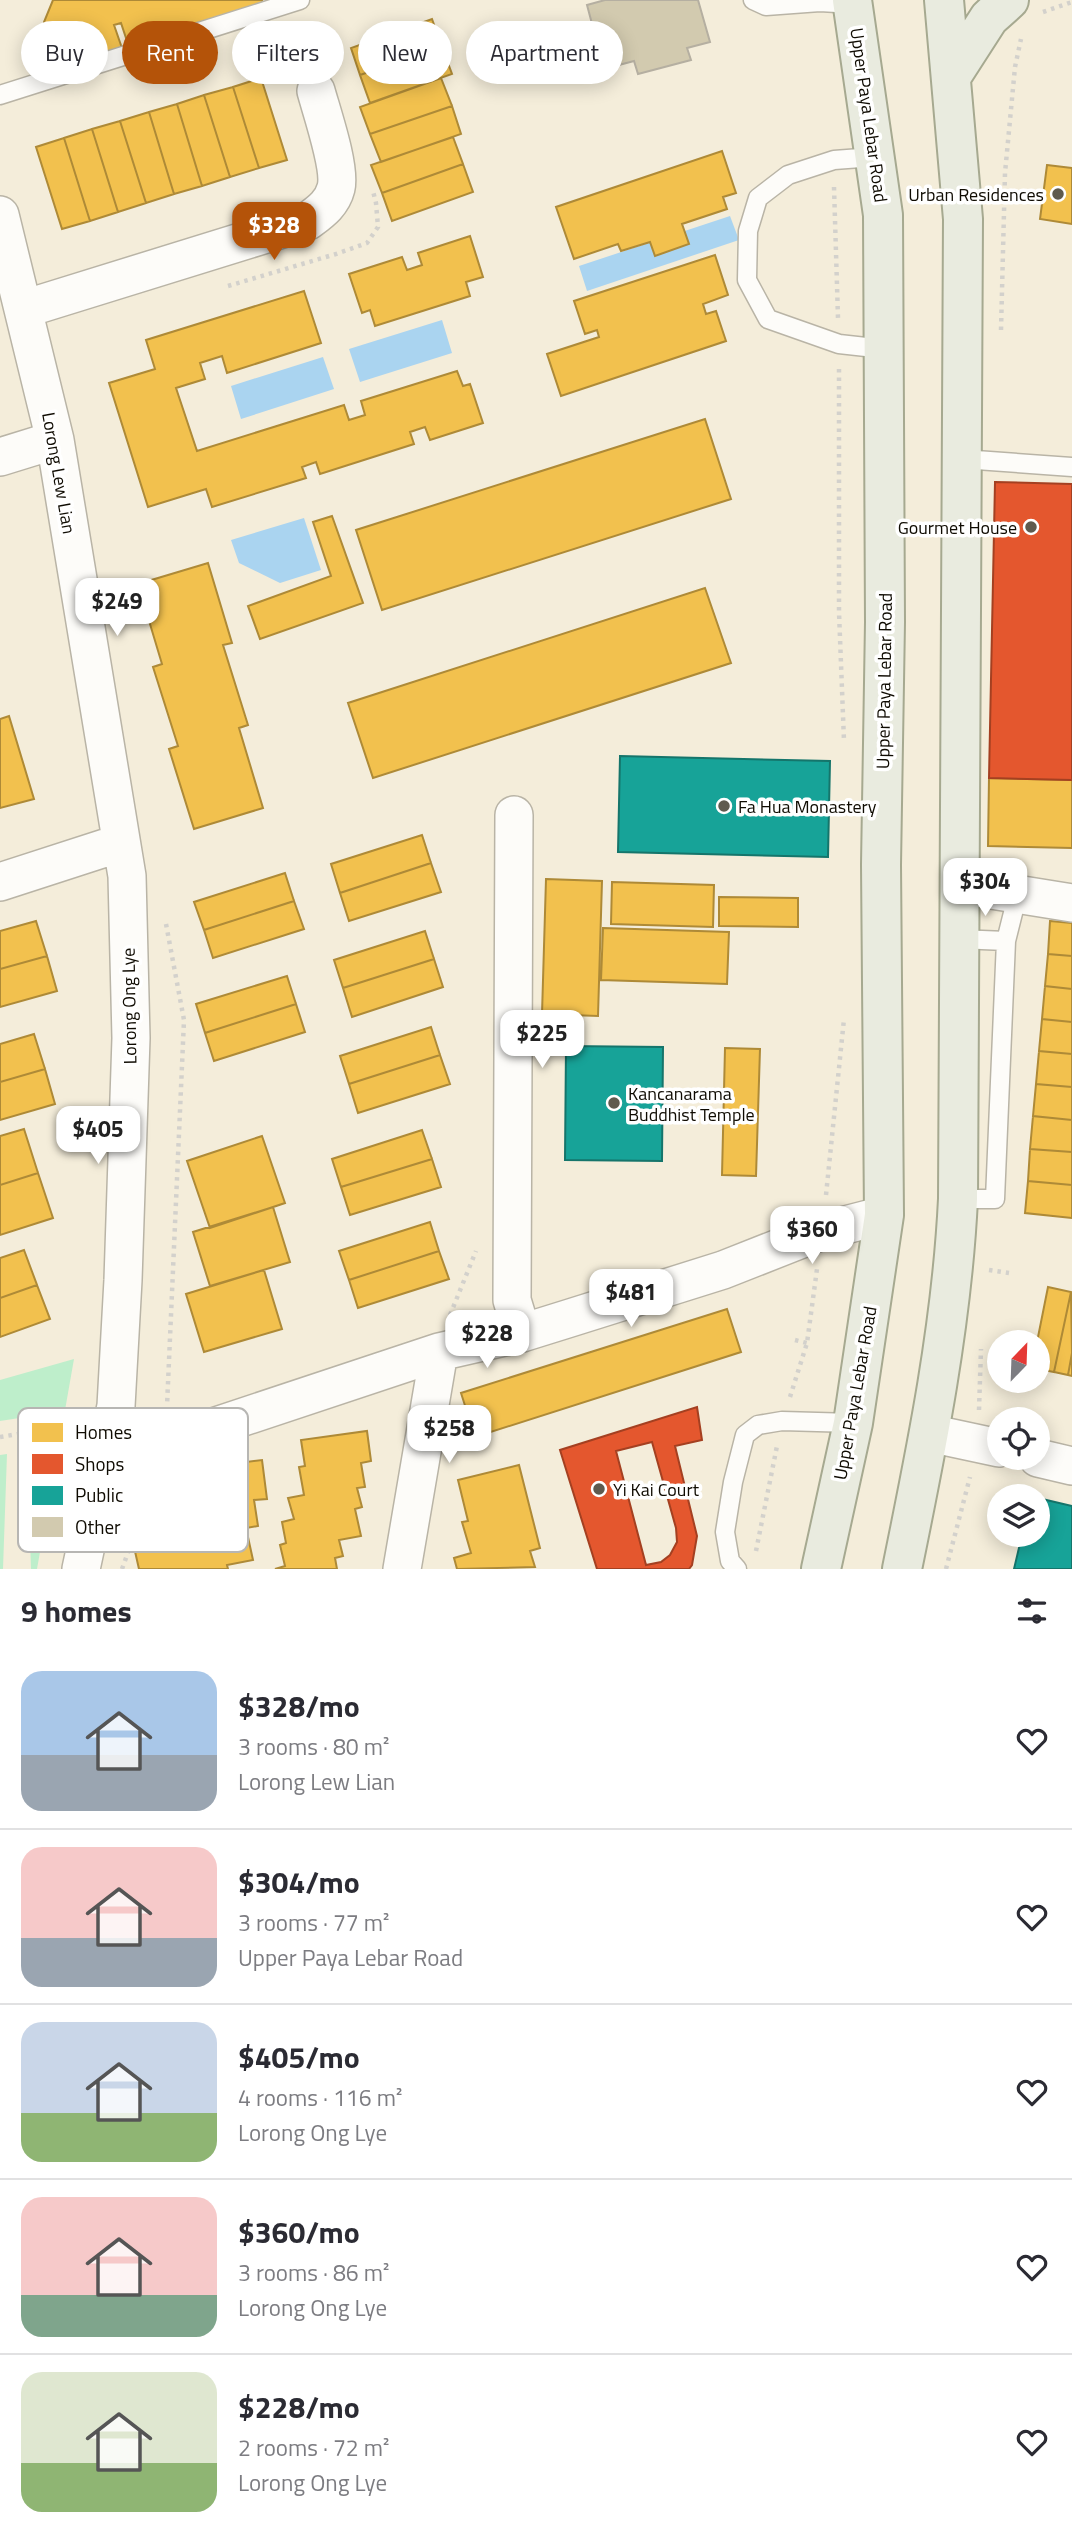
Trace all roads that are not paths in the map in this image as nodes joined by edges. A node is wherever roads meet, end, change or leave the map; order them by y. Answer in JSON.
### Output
{"nodes":[{"id":1,"x":300,"y":0,"type":"edge"},
{"id":2,"x":753,"y":0,"type":"edge"},
{"id":3,"x":944,"y":0,"type":"edge"},
{"id":4,"x":1009,"y":0,"type":"edge"},
{"id":5,"x":852,"y":2,"type":"edge"},
{"id":6,"x":951,"y":77,"type":"junction"},
{"id":7,"x":316,"y":91,"type":"dead end"},
{"id":8,"x":0,"y":95,"type":"edge"},
{"id":9,"x":874,"y":157,"type":"junction"},
{"id":10,"x":0,"y":215,"type":"edge"},
{"id":11,"x":24,"y":309,"type":"junction"},
{"id":12,"x":884,"y":349,"type":"junction"},
{"id":13,"x":55,"y":440,"type":"junction"},
{"id":14,"x":0,"y":457,"type":"edge"},
{"id":15,"x":962,"y":459,"type":"junction"},
{"id":16,"x":1072,"y":467,"type":"edge"},
{"id":17,"x":514,"y":815,"type":"dead end"},
{"id":18,"x":122,"y":846,"type":"junction"},
{"id":19,"x":0,"y":882,"type":"edge"},
{"id":20,"x":960,"y":885,"type":"junction"},
{"id":21,"x":1018,"y":893,"type":"junction"},
{"id":22,"x":1072,"y":903,"type":"edge"},
{"id":23,"x":958,"y":939,"type":"junction"},
{"id":24,"x":1006,"y":942,"type":"junction"},
{"id":25,"x":958,"y":1199,"type":"junction"},
{"id":26,"x":884,"y":1214,"type":"junction"},
{"id":27,"x":522,"y":1333,"type":"junction"},
{"id":28,"x":439,"y":1352,"type":"junction"},
{"id":29,"x":116,"y":1408,"type":"edge"},
{"id":30,"x":248,"y":1415,"type":"edge"},
{"id":31,"x":853,"y":1423,"type":"junction"},
{"id":32,"x":929,"y":1433,"type":"junction"},
{"id":33,"x":987,"y":1445,"type":"edge"},
{"id":34,"x":1050,"y":1461,"type":"edge"},
{"id":35,"x":1072,"y":1466,"type":"edge"},
{"id":36,"x":402,"y":1569,"type":"edge"},
{"id":37,"x":737,"y":1569,"type":"edge"},
{"id":38,"x":821,"y":1569,"type":"edge"},
{"id":39,"x":902,"y":1569,"type":"edge"}],
"edges":[{"from":1,"to":8,"type":"lane"},
{"from":2,"to":5,"type":"lane"},
{"from":3,"to":6,"type":"main road"},
{"from":4,"to":6,"type":"main road"},
{"from":5,"to":9,"type":"main road","name":"Upper Paya Lebar Road"},
{"from":6,"to":15,"type":"main road"},
{"from":7,"to":11,"type":"street"},
{"from":9,"to":12,"type":"main road","name":"Upper Paya Lebar Road"},
{"from":9,"to":12,"type":"lane"},
{"from":10,"to":11,"type":"street","name":"Lorong Lew Lian"},
{"from":11,"to":13,"type":"street","name":"Lorong Lew Lian"},
{"from":12,"to":26,"type":"main road","name":"Upper Paya Lebar Road"},
{"from":13,"to":14,"type":"street"},
{"from":13,"to":18,"type":"street","name":"Lorong Lew Lian"},
{"from":15,"to":16,"type":"lane"},
{"from":15,"to":20,"type":"main road"},
{"from":17,"to":27,"type":"street"},
{"from":18,"to":19,"type":"street"},
{"from":18,"to":29,"type":"street","name":"Lorong Ong Lye"},
{"from":20,"to":21,"type":"street"},
{"from":20,"to":23,"type":"main road"},
{"from":21,"to":22,"type":"street"},
{"from":21,"to":24,"type":"lane"},
{"from":23,"to":24,"type":"lane"},
{"from":23,"to":25,"type":"main road"},
{"from":24,"to":25,"type":"lane"},
{"from":25,"to":32,"type":"main road"},
{"from":26,"to":27,"type":"street"},
{"from":26,"to":31,"type":"main road","name":"Upper Paya Lebar Road"},
{"from":27,"to":28,"type":"street"},
{"from":28,"to":30,"type":"street"},
{"from":28,"to":36,"type":"street"},
{"from":31,"to":37,"type":"lane"},
{"from":31,"to":38,"type":"main road","name":"Upper Paya Lebar Road"},
{"from":32,"to":33,"type":"street"},
{"from":32,"to":39,"type":"main road"},
{"from":34,"to":35,"type":"street"}]}
